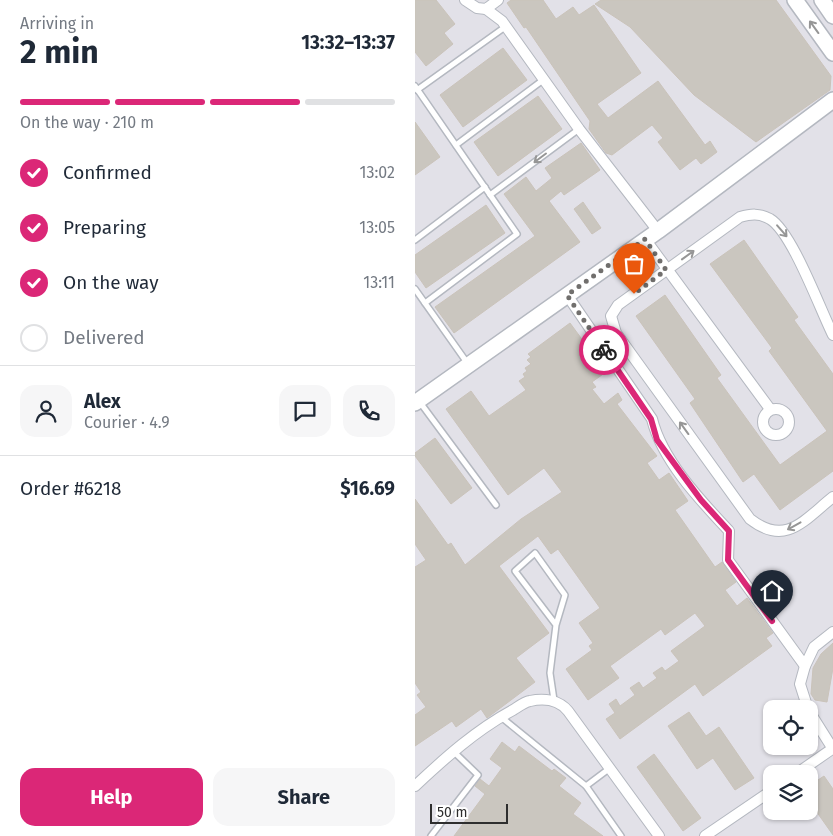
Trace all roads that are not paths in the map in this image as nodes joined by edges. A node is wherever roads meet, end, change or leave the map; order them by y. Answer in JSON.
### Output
{"nodes":[{"id":1,"x":465,"y":0,"type":"edge"},
{"id":2,"x":498,"y":0,"type":"edge"},
{"id":3,"x":795,"y":0,"type":"edge"},
{"id":4,"x":822,"y":0,"type":"edge"},
{"id":5,"x":486,"y":10,"type":"junction"},
{"id":6,"x":833,"y":16,"type":"edge"},
{"id":7,"x":505,"y":27,"type":"junction"},
{"id":8,"x":833,"y":53,"type":"edge"},
{"id":9,"x":543,"y":80,"type":"junction"},
{"id":10,"x":416,"y":88,"type":"edge"},
{"id":11,"x":833,"y":100,"type":"edge"},
{"id":12,"x":579,"y":129,"type":"junction"},
{"id":13,"x":456,"y":145,"type":"junction"},
{"id":14,"x":485,"y":187,"type":"junction"},
{"id":15,"x":490,"y":195,"type":"junction"},
{"id":16,"x":651,"y":235,"type":"junction"},
{"id":17,"x":415,"y":240,"type":"edge"},
{"id":18,"x":666,"y":270,"type":"junction"},
{"id":19,"x":415,"y":289,"type":"edge"},
{"id":20,"x":567,"y":295,"type":"junction"},
{"id":21,"x":425,"y":303,"type":"junction"},
{"id":22,"x":833,"y":334,"type":"edge"},
{"id":23,"x":469,"y":366,"type":"junction"},
{"id":24,"x":417,"y":402,"type":"edge"},
{"id":25,"x":770,"y":409,"type":"dead end"},
{"id":26,"x":833,"y":497,"type":"edge"},
{"id":27,"x":496,"y":505,"type":"dead end"},
{"id":28,"x":556,"y":625,"type":"junction"},
{"id":29,"x":833,"y":632,"type":"edge"},
{"id":30,"x":805,"y":666,"type":"junction"},
{"id":31,"x":554,"y":700,"type":"junction"},
{"id":32,"x":805,"y":700,"type":"edge"},
{"id":33,"x":501,"y":716,"type":"junction"},
{"id":34,"x":818,"y":726,"type":"edge"},
{"id":35,"x":833,"y":749,"type":"edge"},
{"id":36,"x":453,"y":751,"type":"junction"},
{"id":37,"x":809,"y":765,"type":"edge"},
{"id":38,"x":610,"y":768,"type":"junction"},
{"id":39,"x":415,"y":786,"type":"edge"},
{"id":40,"x":586,"y":786,"type":"junction"},
{"id":41,"x":763,"y":796,"type":"edge"},
{"id":42,"x":431,"y":836,"type":"edge"},
{"id":43,"x":621,"y":836,"type":"edge"},
{"id":44,"x":659,"y":836,"type":"edge"},
{"id":45,"x":705,"y":836,"type":"edge"}],
"edges":[{"from":1,"to":5,"type":"street"},
{"from":2,"to":5,"type":"street"},
{"from":8,"to":3,"type":"street","one_way":true},
{"from":4,"to":6,"type":"street"},
{"from":5,"to":7,"type":"street"},
{"from":7,"to":9,"type":"street"},
{"from":7,"to":10,"type":"lane"},
{"from":9,"to":12,"type":"street"},
{"from":9,"to":13,"type":"lane"},
{"from":10,"to":13,"type":"lane"},
{"from":11,"to":16,"type":"street"},
{"from":12,"to":15,"type":"lane","one_way":true},
{"from":12,"to":16,"type":"street"},
{"from":13,"to":14,"type":"lane"},
{"from":14,"to":15,"type":"lane"},
{"from":14,"to":17,"type":"lane"},
{"from":15,"to":21,"type":"lane"},
{"from":16,"to":18,"type":"street"},
{"from":16,"to":20,"type":"street"},
{"from":18,"to":22,"type":"street","one_way":true},
{"from":18,"to":25,"type":"street"},
{"from":26,"to":18,"type":"street","one_way":true},
{"from":19,"to":21,"type":"lane"},
{"from":20,"to":23,"type":"street"},
{"from":20,"to":30,"type":"street"},
{"from":21,"to":23,"type":"lane"},
{"from":23,"to":24,"type":"street"},
{"from":24,"to":27,"type":"lane"},
{"from":28,"to":28,"type":"lane"},
{"from":28,"to":31,"type":"lane"},
{"from":29,"to":30,"type":"street"},
{"from":30,"to":32,"type":"street"},
{"from":31,"to":33,"type":"street"},
{"from":31,"to":38,"type":"street"},
{"from":33,"to":36,"type":"street"},
{"from":33,"to":40,"type":"lane"},
{"from":34,"to":35,"type":"street"},
{"from":35,"to":37,"type":"street"},
{"from":36,"to":39,"type":"street"},
{"from":36,"to":42,"type":"lane"},
{"from":38,"to":40,"type":"lane"},
{"from":38,"to":44,"type":"street"},
{"from":40,"to":43,"type":"lane"},
{"from":41,"to":45,"type":"street"}]}
